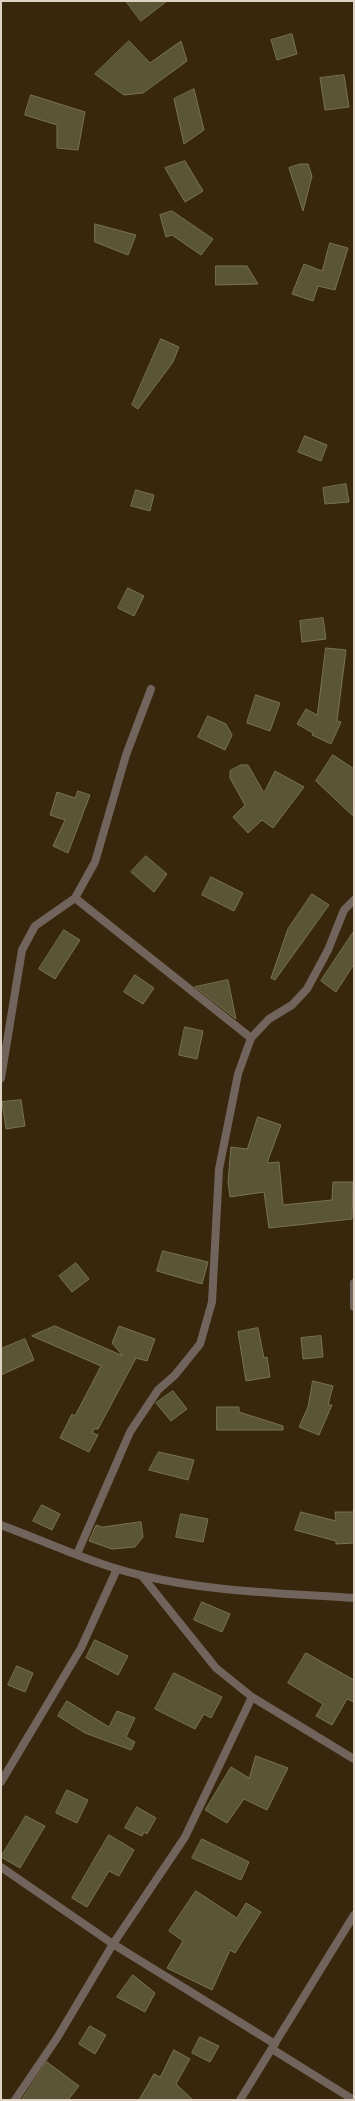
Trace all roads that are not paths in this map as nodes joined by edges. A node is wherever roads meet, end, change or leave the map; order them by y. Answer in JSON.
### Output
{"nodes":[{"id":1,"x":151,"y":689,"type":"dead end"},
{"id":2,"x":75,"y":898,"type":"junction"},
{"id":3,"x":354,"y":900,"type":"edge"},
{"id":4,"x":251,"y":1038,"type":"junction"},
{"id":5,"x":1,"y":1078,"type":"edge"},
{"id":6,"x":354,"y":1283,"type":"edge"},
{"id":7,"x":354,"y":1307,"type":"edge"},
{"id":8,"x":1,"y":1525,"type":"edge"},
{"id":9,"x":77,"y":1554,"type":"junction"},
{"id":10,"x":117,"y":1569,"type":"junction"},
{"id":11,"x":142,"y":1576,"type":"junction"},
{"id":12,"x":354,"y":1598,"type":"edge"},
{"id":13,"x":252,"y":1697,"type":"junction"},
{"id":14,"x":354,"y":1759,"type":"edge"},
{"id":15,"x":1,"y":1782,"type":"edge"},
{"id":16,"x":1,"y":1867,"type":"edge"},
{"id":17,"x":354,"y":1915,"type":"edge"},
{"id":18,"x":113,"y":1944,"type":"junction"},
{"id":19,"x":273,"y":2046,"type":"junction"},
{"id":20,"x":15,"y":2100,"type":"edge"},
{"id":21,"x":240,"y":2100,"type":"edge"},
{"id":22,"x":354,"y":2100,"type":"edge"}],
"edges":[{"from":1,"to":2,"type":"street"},
{"from":2,"to":4,"type":"street"},
{"from":2,"to":5,"type":"street"},
{"from":3,"to":4,"type":"street"},
{"from":4,"to":9,"type":"street"},
{"from":6,"to":7,"type":"street"},
{"from":8,"to":9,"type":"street"},
{"from":9,"to":10,"type":"street"},
{"from":10,"to":11,"type":"street"},
{"from":10,"to":15,"type":"street"},
{"from":11,"to":12,"type":"street"},
{"from":11,"to":13,"type":"street"},
{"from":13,"to":14,"type":"street"},
{"from":13,"to":18,"type":"street"},
{"from":16,"to":18,"type":"street"},
{"from":17,"to":19,"type":"street"},
{"from":18,"to":19,"type":"street"},
{"from":18,"to":20,"type":"street"},
{"from":19,"to":21,"type":"street"},
{"from":19,"to":22,"type":"street"}]}
